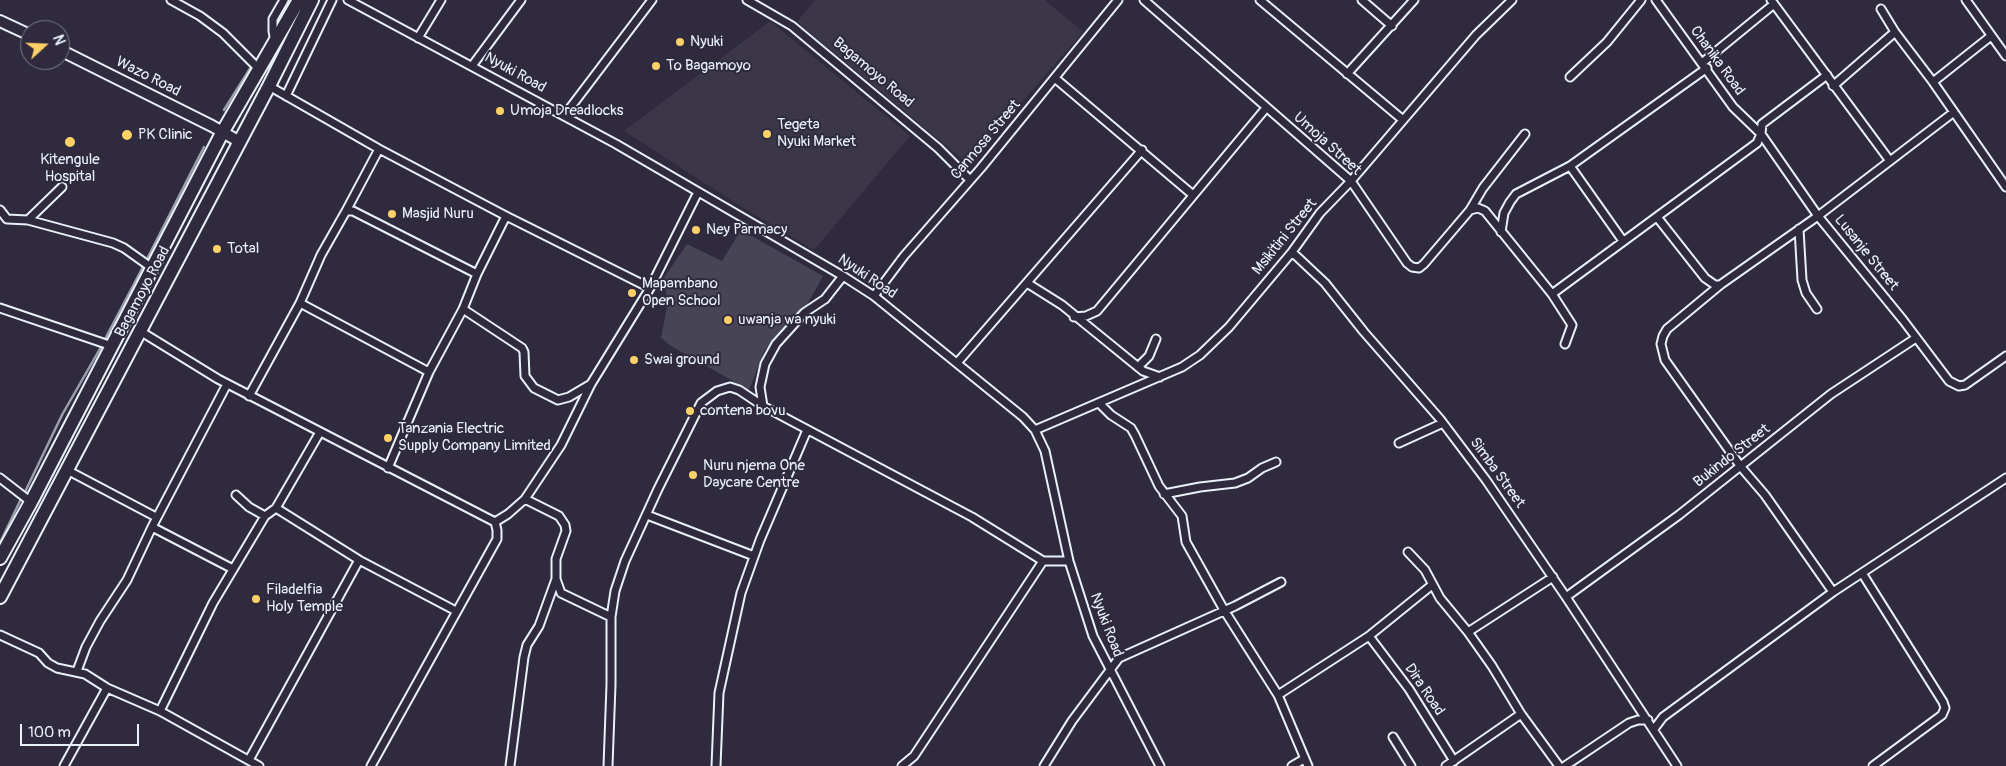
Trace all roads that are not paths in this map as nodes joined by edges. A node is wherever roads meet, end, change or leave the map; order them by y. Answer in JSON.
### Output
{"nodes":[{"id":1,"x":171,"y":0,"type":"edge"},
{"id":2,"x":312,"y":0,"type":"edge"},
{"id":3,"x":332,"y":0,"type":"edge"},
{"id":4,"x":348,"y":0,"type":"edge"},
{"id":5,"x":441,"y":0,"type":"edge"},
{"id":6,"x":520,"y":0,"type":"edge"},
{"id":7,"x":652,"y":0,"type":"edge"},
{"id":8,"x":747,"y":0,"type":"edge"},
{"id":9,"x":1118,"y":0,"type":"edge"},
{"id":10,"x":1144,"y":0,"type":"edge"},
{"id":11,"x":1260,"y":0,"type":"edge"},
{"id":12,"x":1362,"y":0,"type":"edge"},
{"id":13,"x":1414,"y":0,"type":"edge"},
{"id":14,"x":1512,"y":0,"type":"edge"},
{"id":15,"x":1641,"y":0,"type":"edge"},
{"id":16,"x":1656,"y":0,"type":"edge"},
{"id":17,"x":1966,"y":0,"type":"edge"},
{"id":18,"x":292,"y":2,"type":"edge"},
{"id":19,"x":1773,"y":2,"type":"edge"},
{"id":20,"x":1881,"y":9,"type":"dead end"},
{"id":21,"x":0,"y":21,"type":"edge"},
{"id":22,"x":1392,"y":26,"type":"junction"},
{"id":23,"x":20,"y":30,"type":"edge"},
{"id":24,"x":1895,"y":32,"type":"junction"},
{"id":25,"x":1991,"y":36,"type":"junction"},
{"id":26,"x":418,"y":38,"type":"junction"},
{"id":27,"x":70,"y":55,"type":"edge"},
{"id":28,"x":2006,"y":56,"type":"edge"},
{"id":29,"x":1705,"y":65,"type":"junction"},
{"id":30,"x":472,"y":66,"type":"junction"},
{"id":31,"x":260,"y":70,"type":"junction"},
{"id":32,"x":1347,"y":74,"type":"junction"},
{"id":33,"x":1826,"y":75,"type":"junction"},
{"id":34,"x":1570,"y":77,"type":"dead end"},
{"id":35,"x":1056,"y":79,"type":"junction"},
{"id":36,"x":1933,"y":82,"type":"junction"},
{"id":37,"x":269,"y":86,"type":"junction"},
{"id":38,"x":1833,"y":86,"type":"junction"},
{"id":39,"x":286,"y":96,"type":"junction"},
{"id":40,"x":1266,"y":108,"type":"junction"},
{"id":41,"x":1954,"y":112,"type":"junction"},
{"id":42,"x":564,"y":116,"type":"junction"},
{"id":43,"x":1403,"y":120,"type":"junction"},
{"id":44,"x":222,"y":133,"type":"junction"},
{"id":45,"x":1525,"y":134,"type":"dead end"},
{"id":46,"x":1761,"y":134,"type":"junction"},
{"id":47,"x":240,"y":142,"type":"junction"},
{"id":48,"x":379,"y":149,"type":"junction"},
{"id":49,"x":1142,"y":150,"type":"junction"},
{"id":50,"x":1890,"y":161,"type":"junction"},
{"id":51,"x":1570,"y":166,"type":"junction"},
{"id":52,"x":970,"y":180,"type":"junction"},
{"id":53,"x":1351,"y":181,"type":"junction"},
{"id":54,"x":2006,"y":187,"type":"edge"},
{"id":55,"x":62,"y":188,"type":"dead end"},
{"id":56,"x":698,"y":192,"type":"junction"},
{"id":57,"x":1193,"y":195,"type":"junction"},
{"id":58,"x":0,"y":210,"type":"edge"},
{"id":59,"x":1470,"y":210,"type":"junction"},
{"id":60,"x":346,"y":211,"type":"junction"},
{"id":61,"x":506,"y":216,"type":"junction"},
{"id":62,"x":1818,"y":216,"type":"junction"},
{"id":63,"x":1657,"y":218,"type":"junction"},
{"id":64,"x":28,"y":220,"type":"junction"},
{"id":65,"x":1799,"y":229,"type":"junction"},
{"id":66,"x":1501,"y":232,"type":"junction"},
{"id":67,"x":1623,"y":241,"type":"junction"},
{"id":68,"x":1292,"y":252,"type":"junction"},
{"id":69,"x":152,"y":268,"type":"junction"},
{"id":70,"x":477,"y":274,"type":"junction"},
{"id":71,"x":843,"y":276,"type":"junction"},
{"id":72,"x":1028,"y":283,"type":"junction"},
{"id":73,"x":1720,"y":286,"type":"junction"},
{"id":74,"x":650,"y":288,"type":"junction"},
{"id":75,"x":1552,"y":294,"type":"junction"},
{"id":76,"x":874,"y":296,"type":"junction"},
{"id":77,"x":300,"y":303,"type":"junction"},
{"id":78,"x":0,"y":308,"type":"edge"},
{"id":79,"x":463,"y":309,"type":"junction"},
{"id":80,"x":1816,"y":309,"type":"dead end"},
{"id":81,"x":1074,"y":317,"type":"junction"},
{"id":82,"x":140,"y":331,"type":"junction"},
{"id":83,"x":1916,"y":338,"type":"junction"},
{"id":84,"x":1156,"y":339,"type":"dead end"},
{"id":85,"x":1565,"y":344,"type":"dead end"},
{"id":86,"x":112,"y":346,"type":"junction"},
{"id":87,"x":2006,"y":356,"type":"edge"},
{"id":88,"x":957,"y":363,"type":"junction"},
{"id":89,"x":1138,"y":366,"type":"junction"},
{"id":90,"x":430,"y":372,"type":"junction"},
{"id":91,"x":1160,"y":378,"type":"junction"},
{"id":92,"x":227,"y":384,"type":"junction"},
{"id":93,"x":591,"y":384,"type":"junction"},
{"id":94,"x":249,"y":396,"type":"junction"},
{"id":95,"x":1099,"y":403,"type":"junction"},
{"id":96,"x":764,"y":406,"type":"junction"},
{"id":97,"x":1444,"y":423,"type":"junction"},
{"id":98,"x":807,"y":430,"type":"junction"},
{"id":99,"x":1035,"y":430,"type":"junction"},
{"id":100,"x":320,"y":432,"type":"junction"},
{"id":101,"x":1399,"y":443,"type":"dead end"},
{"id":102,"x":1276,"y":462,"type":"dead end"},
{"id":103,"x":1741,"y":467,"type":"junction"},
{"id":104,"x":388,"y":468,"type":"junction"},
{"id":105,"x":67,"y":470,"type":"junction"},
{"id":106,"x":0,"y":478,"type":"edge"},
{"id":107,"x":2006,"y":478,"type":"edge"},
{"id":108,"x":1164,"y":494,"type":"junction"},
{"id":109,"x":236,"y":495,"type":"dead end"},
{"id":110,"x":525,"y":499,"type":"junction"},
{"id":111,"x":31,"y":502,"type":"junction"},
{"id":112,"x":276,"y":508,"type":"junction"},
{"id":113,"x":646,"y":514,"type":"junction"},
{"id":114,"x":265,"y":516,"type":"junction"},
{"id":115,"x":156,"y":517,"type":"junction"},
{"id":116,"x":495,"y":522,"type":"junction"},
{"id":117,"x":152,"y":527,"type":"junction"},
{"id":118,"x":1408,"y":552,"type":"dead end"},
{"id":119,"x":754,"y":556,"type":"junction"},
{"id":120,"x":0,"y":558,"type":"edge"},
{"id":121,"x":358,"y":560,"type":"junction"},
{"id":122,"x":1043,"y":561,"type":"junction"},
{"id":123,"x":1069,"y":561,"type":"junction"},
{"id":124,"x":233,"y":569,"type":"junction"},
{"id":125,"x":1862,"y":573,"type":"junction"},
{"id":126,"x":1553,"y":577,"type":"junction"},
{"id":127,"x":556,"y":579,"type":"junction"},
{"id":128,"x":1281,"y":582,"type":"dead end"},
{"id":129,"x":1432,"y":585,"type":"junction"},
{"id":130,"x":1833,"y":592,"type":"junction"},
{"id":131,"x":0,"y":597,"type":"edge"},
{"id":132,"x":1566,"y":597,"type":"junction"},
{"id":133,"x":1224,"y":610,"type":"junction"},
{"id":134,"x":456,"y":611,"type":"junction"},
{"id":135,"x":611,"y":617,"type":"junction"},
{"id":136,"x":1468,"y":632,"type":"junction"},
{"id":137,"x":0,"y":635,"type":"edge"},
{"id":138,"x":1369,"y":636,"type":"junction"},
{"id":139,"x":1109,"y":670,"type":"junction"},
{"id":140,"x":77,"y":671,"type":"junction"},
{"id":141,"x":107,"y":688,"type":"junction"},
{"id":142,"x":1278,"y":695,"type":"junction"},
{"id":143,"x":160,"y":711,"type":"junction"},
{"id":144,"x":1521,"y":714,"type":"junction"},
{"id":145,"x":1648,"y":720,"type":"junction"},
{"id":146,"x":1654,"y":729,"type":"junction"},
{"id":147,"x":1393,"y":737,"type":"dead end"},
{"id":148,"x":249,"y":760,"type":"junction"},
{"id":149,"x":1454,"y":761,"type":"junction"},
{"id":150,"x":1306,"y":763,"type":"edge"},
{"id":151,"x":64,"y":766,"type":"edge"},
{"id":152,"x":259,"y":766,"type":"edge"},
{"id":153,"x":371,"y":766,"type":"edge"},
{"id":154,"x":510,"y":766,"type":"edge"},
{"id":155,"x":608,"y":766,"type":"edge"},
{"id":156,"x":716,"y":766,"type":"edge"},
{"id":157,"x":902,"y":766,"type":"edge"},
{"id":158,"x":1044,"y":766,"type":"edge"},
{"id":159,"x":1160,"y":766,"type":"edge"},
{"id":160,"x":1292,"y":766,"type":"edge"},
{"id":161,"x":1411,"y":766,"type":"edge"},
{"id":162,"x":1446,"y":766,"type":"edge"},
{"id":163,"x":1559,"y":766,"type":"edge"},
{"id":164,"x":1565,"y":766,"type":"edge"},
{"id":165,"x":1676,"y":766,"type":"edge"},
{"id":166,"x":1873,"y":766,"type":"edge"}],
"edges":[{"from":1,"to":31,"type":"street"},
{"from":2,"to":37,"type":"highway","name":"Bagamoyo Road"},
{"from":3,"to":39,"type":"street"},
{"from":4,"to":26,"type":"street","name":"Nyuki Road"},
{"from":5,"to":26,"type":"street"},
{"from":6,"to":30,"type":"street"},
{"from":7,"to":42,"type":"street"},
{"from":8,"to":52,"type":"street","name":"Bagamoyo Road"},
{"from":9,"to":35,"type":"street","name":"Cannosa Street"},
{"from":10,"to":40,"type":"street","name":"Umoja Street"},
{"from":11,"to":32,"type":"street"},
{"from":12,"to":22,"type":"street"},
{"from":13,"to":22,"type":"street"},
{"from":14,"to":43,"type":"street","name":"Msikitini Street"},
{"from":15,"to":34,"type":"street"},
{"from":16,"to":29,"type":"street","name":"Chanika Road"},
{"from":17,"to":25,"type":"street"},
{"from":18,"to":31,"type":"highway","name":"Bagamoyo Road"},
{"from":19,"to":29,"type":"street"},
{"from":19,"to":33,"type":"street"},
{"from":20,"to":24,"type":"street"},
{"from":21,"to":23,"type":"main road"},
{"from":22,"to":32,"type":"street"},
{"from":24,"to":36,"type":"street"},
{"from":24,"to":38,"type":"street"},
{"from":25,"to":28,"type":"street"},
{"from":25,"to":36,"type":"street"},
{"from":26,"to":30,"type":"street","name":"Nyuki Road"},
{"from":27,"to":44,"type":"main road","name":"Wazo Road"},
{"from":29,"to":46,"type":"street","name":"Chanika Road"},
{"from":29,"to":51,"type":"street"},
{"from":30,"to":42,"type":"street","name":"Nyuki Road"},
{"from":31,"to":44,"type":"highway","name":"Bagamoyo Road"},
{"from":32,"to":43,"type":"street"},
{"from":33,"to":38,"type":"street"},
{"from":33,"to":46,"type":"street"},
{"from":35,"to":49,"type":"street"},
{"from":35,"to":52,"type":"street","name":"Cannosa Street"},
{"from":36,"to":41,"type":"street"},
{"from":37,"to":39,"type":"street"},
{"from":37,"to":47,"type":"highway","name":"Bagamoyo Road"},
{"from":38,"to":50,"type":"street"},
{"from":39,"to":48,"type":"street"},
{"from":40,"to":53,"type":"street","name":"Umoja Street"},
{"from":40,"to":57,"type":"street"},
{"from":41,"to":50,"type":"street"},
{"from":41,"to":54,"type":"street"},
{"from":42,"to":56,"type":"street","name":"Nyuki Road"},
{"from":43,"to":53,"type":"street","name":"Msikitini Street"},
{"from":44,"to":47,"type":"main road","name":"Wazo Road"},
{"from":44,"to":69,"type":"highway","name":"Bagamoyo Road"},
{"from":45,"to":59,"type":"street"},
{"from":46,"to":62,"type":"street","name":"Lusanje Street"},
{"from":46,"to":63,"type":"street"},
{"from":47,"to":82,"type":"highway","name":"Bagamoyo Road"},
{"from":48,"to":60,"type":"street"},
{"from":48,"to":61,"type":"street"},
{"from":49,"to":57,"type":"street"},
{"from":49,"to":72,"type":"street"},
{"from":50,"to":62,"type":"street"},
{"from":51,"to":66,"type":"street"},
{"from":51,"to":67,"type":"street"},
{"from":52,"to":76,"type":"street","name":"Cannosa Street"},
{"from":53,"to":59,"type":"street","name":"Umoja Street"},
{"from":53,"to":68,"type":"street","name":"Msikitini Street"},
{"from":55,"to":64,"type":"street"},
{"from":56,"to":71,"type":"street","name":"Nyuki Road"},
{"from":56,"to":74,"type":"street"},
{"from":57,"to":81,"type":"street"},
{"from":58,"to":64,"type":"street"},
{"from":59,"to":66,"type":"street"},
{"from":60,"to":70,"type":"street"},
{"from":60,"to":77,"type":"street"},
{"from":61,"to":70,"type":"street"},
{"from":61,"to":74,"type":"street"},
{"from":62,"to":65,"type":"street"},
{"from":62,"to":83,"type":"street","name":"Lusanje Street"},
{"from":63,"to":67,"type":"street"},
{"from":63,"to":73,"type":"street"},
{"from":64,"to":69,"type":"street"},
{"from":65,"to":73,"type":"street"},
{"from":65,"to":80,"type":"street"},
{"from":66,"to":75,"type":"street"},
{"from":67,"to":75,"type":"street"},
{"from":68,"to":91,"type":"street","name":"Msikitini Street"},
{"from":68,"to":97,"type":"street","name":"Simba Street"},
{"from":69,"to":86,"type":"highway","name":"Bagamoyo Road"},
{"from":70,"to":79,"type":"street"},
{"from":71,"to":76,"type":"street","name":"Nyuki Road"},
{"from":71,"to":96,"type":"street"},
{"from":72,"to":81,"type":"street"},
{"from":72,"to":88,"type":"street"},
{"from":73,"to":103,"type":"street"},
{"from":74,"to":93,"type":"street"},
{"from":75,"to":85,"type":"street"},
{"from":76,"to":88,"type":"street","name":"Nyuki Road"},
{"from":77,"to":90,"type":"street"},
{"from":77,"to":94,"type":"street"},
{"from":78,"to":86,"type":"street"},
{"from":79,"to":90,"type":"street"},
{"from":79,"to":93,"type":"street"},
{"from":81,"to":89,"type":"street"},
{"from":82,"to":92,"type":"street"},
{"from":82,"to":105,"type":"highway","name":"Bagamoyo Road"},
{"from":83,"to":87,"type":"street","name":"Lusanje Street"},
{"from":83,"to":103,"type":"street","name":"Bukindo Street"},
{"from":84,"to":89,"type":"street"},
{"from":86,"to":111,"type":"highway","name":"Bagamoyo Road"},
{"from":88,"to":99,"type":"street","name":"Nyuki Road"},
{"from":89,"to":91,"type":"street"},
{"from":90,"to":104,"type":"street"},
{"from":91,"to":95,"type":"street","name":"Msikitini Street"},
{"from":92,"to":94,"type":"street"},
{"from":92,"to":115,"type":"street"},
{"from":93,"to":110,"type":"street"},
{"from":94,"to":100,"type":"street"},
{"from":95,"to":99,"type":"street","name":"Msikitini Street"},
{"from":95,"to":108,"type":"street"},
{"from":96,"to":98,"type":"street"},
{"from":96,"to":113,"type":"street"},
{"from":97,"to":101,"type":"street"},
{"from":97,"to":126,"type":"street","name":"Simba Street"},
{"from":98,"to":119,"type":"street"},
{"from":98,"to":122,"type":"street"},
{"from":99,"to":123,"type":"street","name":"Nyuki Road"},
{"from":100,"to":104,"type":"street"},
{"from":100,"to":112,"type":"street"},
{"from":102,"to":108,"type":"street"},
{"from":103,"to":130,"type":"street"},
{"from":103,"to":132,"type":"street","name":"Bukindo Street"},
{"from":104,"to":116,"type":"street"},
{"from":105,"to":115,"type":"street"},
{"from":105,"to":131,"type":"highway","name":"Bagamoyo Road"},
{"from":106,"to":111,"type":"street"},
{"from":107,"to":125,"type":"street"},
{"from":108,"to":133,"type":"street"},
{"from":109,"to":114,"type":"street"},
{"from":110,"to":116,"type":"street"},
{"from":110,"to":127,"type":"street"},
{"from":111,"to":120,"type":"highway","name":"Bagamoyo Road"},
{"from":112,"to":114,"type":"street"},
{"from":112,"to":121,"type":"street"},
{"from":113,"to":119,"type":"street"},
{"from":113,"to":135,"type":"street"},
{"from":114,"to":124,"type":"street"},
{"from":115,"to":117,"type":"street"},
{"from":116,"to":134,"type":"street"},
{"from":117,"to":124,"type":"street"},
{"from":117,"to":140,"type":"street"},
{"from":118,"to":129,"type":"street"},
{"from":119,"to":156,"type":"street"},
{"from":121,"to":134,"type":"street"},
{"from":121,"to":148,"type":"street"},
{"from":122,"to":123,"type":"street"},
{"from":122,"to":157,"type":"street"},
{"from":123,"to":139,"type":"street","name":"Nyuki Road"},
{"from":124,"to":143,"type":"street"},
{"from":125,"to":130,"type":"street"},
{"from":125,"to":166,"type":"street"},
{"from":126,"to":132,"type":"street","name":"Simba Street"},
{"from":126,"to":136,"type":"street"},
{"from":127,"to":135,"type":"street"},
{"from":127,"to":154,"type":"street"},
{"from":128,"to":133,"type":"street"},
{"from":129,"to":136,"type":"street"},
{"from":129,"to":138,"type":"street"},
{"from":130,"to":146,"type":"street"},
{"from":132,"to":145,"type":"street","name":"Simba Street"},
{"from":133,"to":139,"type":"street"},
{"from":133,"to":142,"type":"street"},
{"from":134,"to":153,"type":"street"},
{"from":135,"to":155,"type":"street"},
{"from":136,"to":144,"type":"street"},
{"from":137,"to":140,"type":"street"},
{"from":138,"to":142,"type":"street"},
{"from":138,"to":149,"type":"street","name":"Dira Road"},
{"from":139,"to":158,"type":"street"},
{"from":139,"to":159,"type":"street","name":"Nyuki Road"},
{"from":140,"to":141,"type":"street"},
{"from":141,"to":143,"type":"street"},
{"from":141,"to":151,"type":"street"},
{"from":142,"to":150,"type":"street"},
{"from":143,"to":148,"type":"street"},
{"from":144,"to":149,"type":"street"},
{"from":144,"to":163,"type":"street"},
{"from":145,"to":146,"type":"street","name":"Simba Street"},
{"from":145,"to":164,"type":"street"},
{"from":146,"to":165,"type":"street","name":"Simba Street"},
{"from":147,"to":161,"type":"street"},
{"from":148,"to":152,"type":"street"},
{"from":149,"to":162,"type":"street"},
{"from":150,"to":160,"type":"street"}]}
